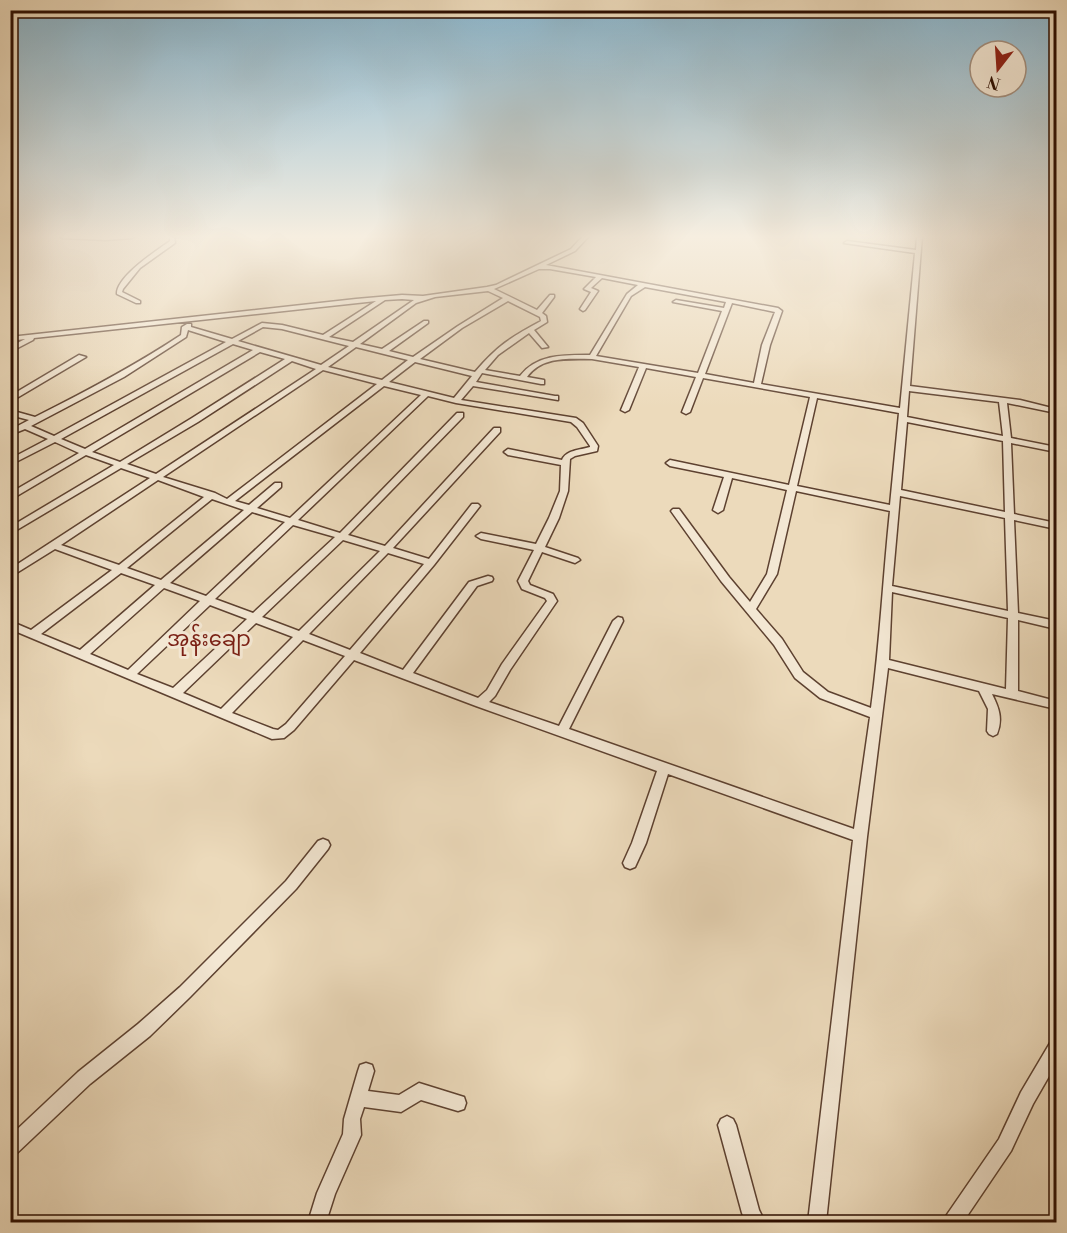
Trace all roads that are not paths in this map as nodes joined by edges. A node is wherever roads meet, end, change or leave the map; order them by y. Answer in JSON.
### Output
{"nodes":[{"id":1,"x":120,"y":294,"type":"edge"},
{"id":2,"x":442,"y":294,"type":"edge"},
{"id":3,"x":498,"y":294,"type":"edge"},
{"id":4,"x":593,"y":294,"type":"edge"},
{"id":5,"x":631,"y":294,"type":"edge"},
{"id":6,"x":679,"y":294,"type":"edge"},
{"id":7,"x":690,"y":294,"type":"edge"},
{"id":8,"x":915,"y":294,"type":"edge"},
{"id":9,"x":552,"y":296,"type":"dead end"},
{"id":10,"x":384,"y":298,"type":"junction"},
{"id":11,"x":421,"y":298,"type":"junction"},
{"id":12,"x":507,"y":298,"type":"junction"},
{"id":13,"x":730,"y":300,"type":"junction"},
{"id":14,"x":138,"y":302,"type":"dead end"},
{"id":15,"x":583,"y":309,"type":"dead end"},
{"id":16,"x":726,"y":310,"type":"junction"},
{"id":17,"x":537,"y":313,"type":"junction"},
{"id":18,"x":200,"y":318,"type":"junction"},
{"id":19,"x":426,"y":322,"type":"dead end"},
{"id":20,"x":185,"y":327,"type":"junction"},
{"id":21,"x":531,"y":330,"type":"junction"},
{"id":22,"x":36,"y":336,"type":"junction"},
{"id":23,"x":324,"y":337,"type":"junction"},
{"id":24,"x":10,"y":339,"type":"edge"},
{"id":25,"x":230,"y":342,"type":"junction"},
{"id":26,"x":355,"y":344,"type":"junction"},
{"id":27,"x":544,"y":347,"type":"dead end"},
{"id":28,"x":10,"y":350,"type":"edge"},
{"id":29,"x":258,"y":350,"type":"junction"},
{"id":30,"x":383,"y":352,"type":"junction"},
{"id":31,"x":82,"y":357,"type":"dead end"},
{"id":32,"x":592,"y":357,"type":"junction"},
{"id":33,"x":290,"y":358,"type":"junction"},
{"id":34,"x":413,"y":360,"type":"junction"},
{"id":35,"x":644,"y":366,"type":"junction"},
{"id":36,"x":322,"y":368,"type":"junction"},
{"id":37,"x":479,"y":373,"type":"junction"},
{"id":38,"x":699,"y":375,"type":"junction"},
{"id":39,"x":522,"y":379,"type":"junction"},
{"id":40,"x":471,"y":382,"type":"junction"},
{"id":41,"x":541,"y":382,"type":"dead end"},
{"id":42,"x":382,"y":384,"type":"junction"},
{"id":43,"x":757,"y":385,"type":"junction"},
{"id":44,"x":905,"y":388,"type":"junction"},
{"id":45,"x":426,"y":394,"type":"junction"},
{"id":46,"x":814,"y":395,"type":"junction"},
{"id":47,"x":555,"y":398,"type":"dead end"},
{"id":48,"x":10,"y":400,"type":"edge"},
{"id":49,"x":456,"y":400,"type":"junction"},
{"id":50,"x":1003,"y":400,"type":"junction"},
{"id":51,"x":625,"y":410,"type":"dead end"},
{"id":52,"x":1056,"y":411,"type":"edge"},
{"id":53,"x":10,"y":412,"type":"edge"},
{"id":54,"x":686,"y":412,"type":"dead end"},
{"id":55,"x":460,"y":415,"type":"dead end"},
{"id":56,"x":903,"y":415,"type":"junction"},
{"id":57,"x":36,"y":420,"type":"junction"},
{"id":58,"x":25,"y":426,"type":"junction"},
{"id":59,"x":497,"y":430,"type":"dead end"},
{"id":60,"x":10,"y":433,"type":"edge"},
{"id":61,"x":56,"y":438,"type":"junction"},
{"id":62,"x":1007,"y":439,"type":"junction"},
{"id":63,"x":1056,"y":449,"type":"edge"},
{"id":64,"x":508,"y":452,"type":"dead end"},
{"id":65,"x":87,"y":453,"type":"junction"},
{"id":66,"x":10,"y":463,"type":"edge"},
{"id":67,"x":565,"y":463,"type":"junction"},
{"id":68,"x":670,"y":463,"type":"dead end"},
{"id":69,"x":120,"y":465,"type":"junction"},
{"id":70,"x":729,"y":475,"type":"junction"},
{"id":71,"x":156,"y":477,"type":"junction"},
{"id":72,"x":278,"y":485,"type":"dead end"},
{"id":73,"x":792,"y":488,"type":"junction"},
{"id":74,"x":896,"y":492,"type":"junction"},
{"id":75,"x":212,"y":495,"type":"junction"},
{"id":76,"x":10,"y":497,"type":"edge"},
{"id":77,"x":228,"y":502,"type":"junction"},
{"id":78,"x":476,"y":506,"type":"dead end"},
{"id":79,"x":249,"y":508,"type":"junction"},
{"id":80,"x":895,"y":509,"type":"junction"},
{"id":81,"x":718,"y":510,"type":"dead end"},
{"id":82,"x":676,"y":511,"type":"dead end"},
{"id":83,"x":1008,"y":516,"type":"junction"},
{"id":84,"x":292,"y":522,"type":"junction"},
{"id":85,"x":1056,"y":526,"type":"edge"},
{"id":86,"x":10,"y":531,"type":"edge"},
{"id":87,"x":343,"y":535,"type":"junction"},
{"id":88,"x":481,"y":536,"type":"dead end"},
{"id":89,"x":53,"y":545,"type":"junction"},
{"id":90,"x":539,"y":548,"type":"junction"},
{"id":91,"x":386,"y":549,"type":"junction"},
{"id":92,"x":575,"y":560,"type":"dead end"},
{"id":93,"x":431,"y":562,"type":"junction"},
{"id":94,"x":120,"y":569,"type":"junction"},
{"id":95,"x":10,"y":574,"type":"edge"},
{"id":96,"x":488,"y":579,"type":"dead end"},
{"id":97,"x":161,"y":585,"type":"junction"},
{"id":98,"x":887,"y":588,"type":"junction"},
{"id":99,"x":207,"y":600,"type":"junction"},
{"id":100,"x":750,"y":610,"type":"junction"},
{"id":101,"x":1013,"y":617,"type":"junction"},
{"id":102,"x":254,"y":618,"type":"junction"},
{"id":103,"x":618,"y":621,"type":"dead end"},
{"id":104,"x":10,"y":625,"type":"edge"},
{"id":105,"x":1056,"y":625,"type":"edge"},
{"id":106,"x":33,"y":634,"type":"junction"},
{"id":107,"x":302,"y":636,"type":"junction"},
{"id":108,"x":81,"y":655,"type":"junction"},
{"id":109,"x":350,"y":656,"type":"junction"},
{"id":110,"x":883,"y":663,"type":"junction"},
{"id":111,"x":130,"y":674,"type":"junction"},
{"id":112,"x":405,"y":675,"type":"junction"},
{"id":113,"x":982,"y":687,"type":"junction"},
{"id":114,"x":1012,"y":693,"type":"junction"},
{"id":115,"x":174,"y":694,"type":"junction"},
{"id":116,"x":480,"y":703,"type":"junction"},
{"id":117,"x":1056,"y":705,"type":"edge"},
{"id":118,"x":223,"y":714,"type":"junction"},
{"id":119,"x":876,"y":715,"type":"junction"},
{"id":120,"x":562,"y":731,"type":"junction"},
{"id":121,"x":993,"y":731,"type":"dead end"},
{"id":122,"x":664,"y":768,"type":"junction"},
{"id":123,"x":860,"y":837,"type":"junction"},
{"id":124,"x":323,"y":845,"type":"dead end"},
{"id":125,"x":630,"y":863,"type":"dead end"},
{"id":126,"x":1056,"y":1049,"type":"edge"},
{"id":127,"x":366,"y":1071,"type":"dead end"},
{"id":128,"x":358,"y":1098,"type":"junction"},
{"id":129,"x":458,"y":1103,"type":"dead end"},
{"id":130,"x":727,"y":1125,"type":"dead end"},
{"id":131,"x":10,"y":1148,"type":"edge"},
{"id":132,"x":317,"y":1222,"type":"edge"},
{"id":133,"x":756,"y":1222,"type":"edge"},
{"id":134,"x":818,"y":1222,"type":"edge"},
{"id":135,"x":952,"y":1222,"type":"edge"}],
"edges":[{"from":1,"to":14,"type":"street"},
{"from":2,"to":11,"type":"street"},
{"from":3,"to":12,"type":"street"},
{"from":4,"to":15,"type":"street"},
{"from":5,"to":32,"type":"street"},
{"from":6,"to":16,"type":"street"},
{"from":7,"to":13,"type":"street"},
{"from":8,"to":44,"type":"street"},
{"from":9,"to":17,"type":"street"},
{"from":10,"to":11,"type":"street"},
{"from":10,"to":18,"type":"street"},
{"from":10,"to":23,"type":"street"},
{"from":11,"to":26,"type":"street"},
{"from":12,"to":17,"type":"street"},
{"from":12,"to":34,"type":"street"},
{"from":13,"to":16,"type":"street"},
{"from":13,"to":43,"type":"street"},
{"from":16,"to":38,"type":"street"},
{"from":17,"to":21,"type":"street"},
{"from":18,"to":20,"type":"street"},
{"from":18,"to":22,"type":"street"},
{"from":19,"to":30,"type":"street"},
{"from":20,"to":25,"type":"street"},
{"from":20,"to":57,"type":"street"},
{"from":21,"to":27,"type":"street"},
{"from":21,"to":37,"type":"street"},
{"from":22,"to":24,"type":"street"},
{"from":22,"to":28,"type":"street"},
{"from":23,"to":25,"type":"street"},
{"from":23,"to":26,"type":"street"},
{"from":25,"to":29,"type":"street"},
{"from":25,"to":61,"type":"street"},
{"from":26,"to":30,"type":"street"},
{"from":26,"to":36,"type":"street"},
{"from":29,"to":33,"type":"street"},
{"from":29,"to":65,"type":"street"},
{"from":30,"to":34,"type":"street"},
{"from":31,"to":48,"type":"street"},
{"from":32,"to":35,"type":"street"},
{"from":32,"to":39,"type":"street"},
{"from":33,"to":36,"type":"street"},
{"from":33,"to":69,"type":"street"},
{"from":34,"to":37,"type":"street"},
{"from":34,"to":42,"type":"street"},
{"from":35,"to":38,"type":"street"},
{"from":35,"to":51,"type":"street"},
{"from":36,"to":42,"type":"street"},
{"from":36,"to":71,"type":"street"},
{"from":37,"to":39,"type":"street"},
{"from":37,"to":40,"type":"street"},
{"from":38,"to":43,"type":"street"},
{"from":38,"to":54,"type":"street"},
{"from":39,"to":41,"type":"street"},
{"from":40,"to":47,"type":"street"},
{"from":40,"to":49,"type":"street"},
{"from":42,"to":45,"type":"street"},
{"from":42,"to":77,"type":"street"},
{"from":43,"to":46,"type":"street"},
{"from":44,"to":50,"type":"street"},
{"from":44,"to":56,"type":"street"},
{"from":45,"to":49,"type":"street"},
{"from":45,"to":84,"type":"street"},
{"from":46,"to":56,"type":"street"},
{"from":46,"to":73,"type":"street"},
{"from":49,"to":67,"type":"street"},
{"from":50,"to":52,"type":"street"},
{"from":50,"to":62,"type":"street"},
{"from":53,"to":57,"type":"street"},
{"from":55,"to":87,"type":"street"},
{"from":56,"to":62,"type":"street"},
{"from":56,"to":74,"type":"street"},
{"from":57,"to":58,"type":"street"},
{"from":58,"to":60,"type":"street"},
{"from":58,"to":61,"type":"street"},
{"from":59,"to":91,"type":"street"},
{"from":61,"to":65,"type":"street"},
{"from":61,"to":66,"type":"street"},
{"from":62,"to":63,"type":"street"},
{"from":62,"to":83,"type":"street"},
{"from":64,"to":67,"type":"street"},
{"from":65,"to":69,"type":"street"},
{"from":65,"to":76,"type":"street"},
{"from":67,"to":90,"type":"street"},
{"from":68,"to":70,"type":"street"},
{"from":69,"to":71,"type":"street"},
{"from":69,"to":86,"type":"street"},
{"from":70,"to":73,"type":"street"},
{"from":70,"to":81,"type":"street"},
{"from":71,"to":75,"type":"street"},
{"from":71,"to":89,"type":"street"},
{"from":72,"to":79,"type":"street"},
{"from":73,"to":80,"type":"street"},
{"from":73,"to":100,"type":"street"},
{"from":74,"to":80,"type":"street"},
{"from":74,"to":83,"type":"street"},
{"from":75,"to":77,"type":"street"},
{"from":75,"to":94,"type":"street"},
{"from":77,"to":79,"type":"street"},
{"from":78,"to":93,"type":"street"},
{"from":79,"to":84,"type":"street"},
{"from":79,"to":97,"type":"street"},
{"from":80,"to":98,"type":"street"},
{"from":82,"to":100,"type":"street"},
{"from":83,"to":85,"type":"street"},
{"from":83,"to":101,"type":"street"},
{"from":84,"to":87,"type":"street"},
{"from":84,"to":99,"type":"street"},
{"from":87,"to":91,"type":"street"},
{"from":87,"to":102,"type":"street"},
{"from":88,"to":90,"type":"street"},
{"from":89,"to":94,"type":"street"},
{"from":89,"to":95,"type":"street"},
{"from":90,"to":92,"type":"street"},
{"from":90,"to":116,"type":"street"},
{"from":91,"to":93,"type":"street"},
{"from":91,"to":107,"type":"street"},
{"from":93,"to":109,"type":"street"},
{"from":94,"to":97,"type":"street"},
{"from":94,"to":106,"type":"street"},
{"from":96,"to":112,"type":"street"},
{"from":97,"to":99,"type":"street"},
{"from":97,"to":108,"type":"street"},
{"from":98,"to":101,"type":"street"},
{"from":98,"to":110,"type":"street"},
{"from":99,"to":102,"type":"street"},
{"from":99,"to":111,"type":"street"},
{"from":100,"to":119,"type":"street"},
{"from":101,"to":105,"type":"street"},
{"from":101,"to":114,"type":"street"},
{"from":102,"to":107,"type":"street"},
{"from":102,"to":115,"type":"street"},
{"from":103,"to":120,"type":"street"},
{"from":104,"to":106,"type":"street"},
{"from":106,"to":108,"type":"street"},
{"from":107,"to":109,"type":"street"},
{"from":107,"to":118,"type":"street"},
{"from":108,"to":111,"type":"street"},
{"from":109,"to":112,"type":"street"},
{"from":109,"to":118,"type":"street"},
{"from":110,"to":113,"type":"street"},
{"from":110,"to":119,"type":"street"},
{"from":111,"to":115,"type":"street"},
{"from":112,"to":116,"type":"street"},
{"from":113,"to":114,"type":"street"},
{"from":113,"to":121,"type":"street"},
{"from":114,"to":117,"type":"street"},
{"from":115,"to":118,"type":"street"},
{"from":116,"to":120,"type":"street"},
{"from":119,"to":123,"type":"street"},
{"from":120,"to":122,"type":"street"},
{"from":122,"to":123,"type":"street"},
{"from":122,"to":125,"type":"street"},
{"from":123,"to":134,"type":"street"},
{"from":124,"to":131,"type":"street"},
{"from":126,"to":135,"type":"street"},
{"from":127,"to":128,"type":"street"},
{"from":128,"to":129,"type":"street"},
{"from":128,"to":132,"type":"street"},
{"from":130,"to":133,"type":"street"}]}
